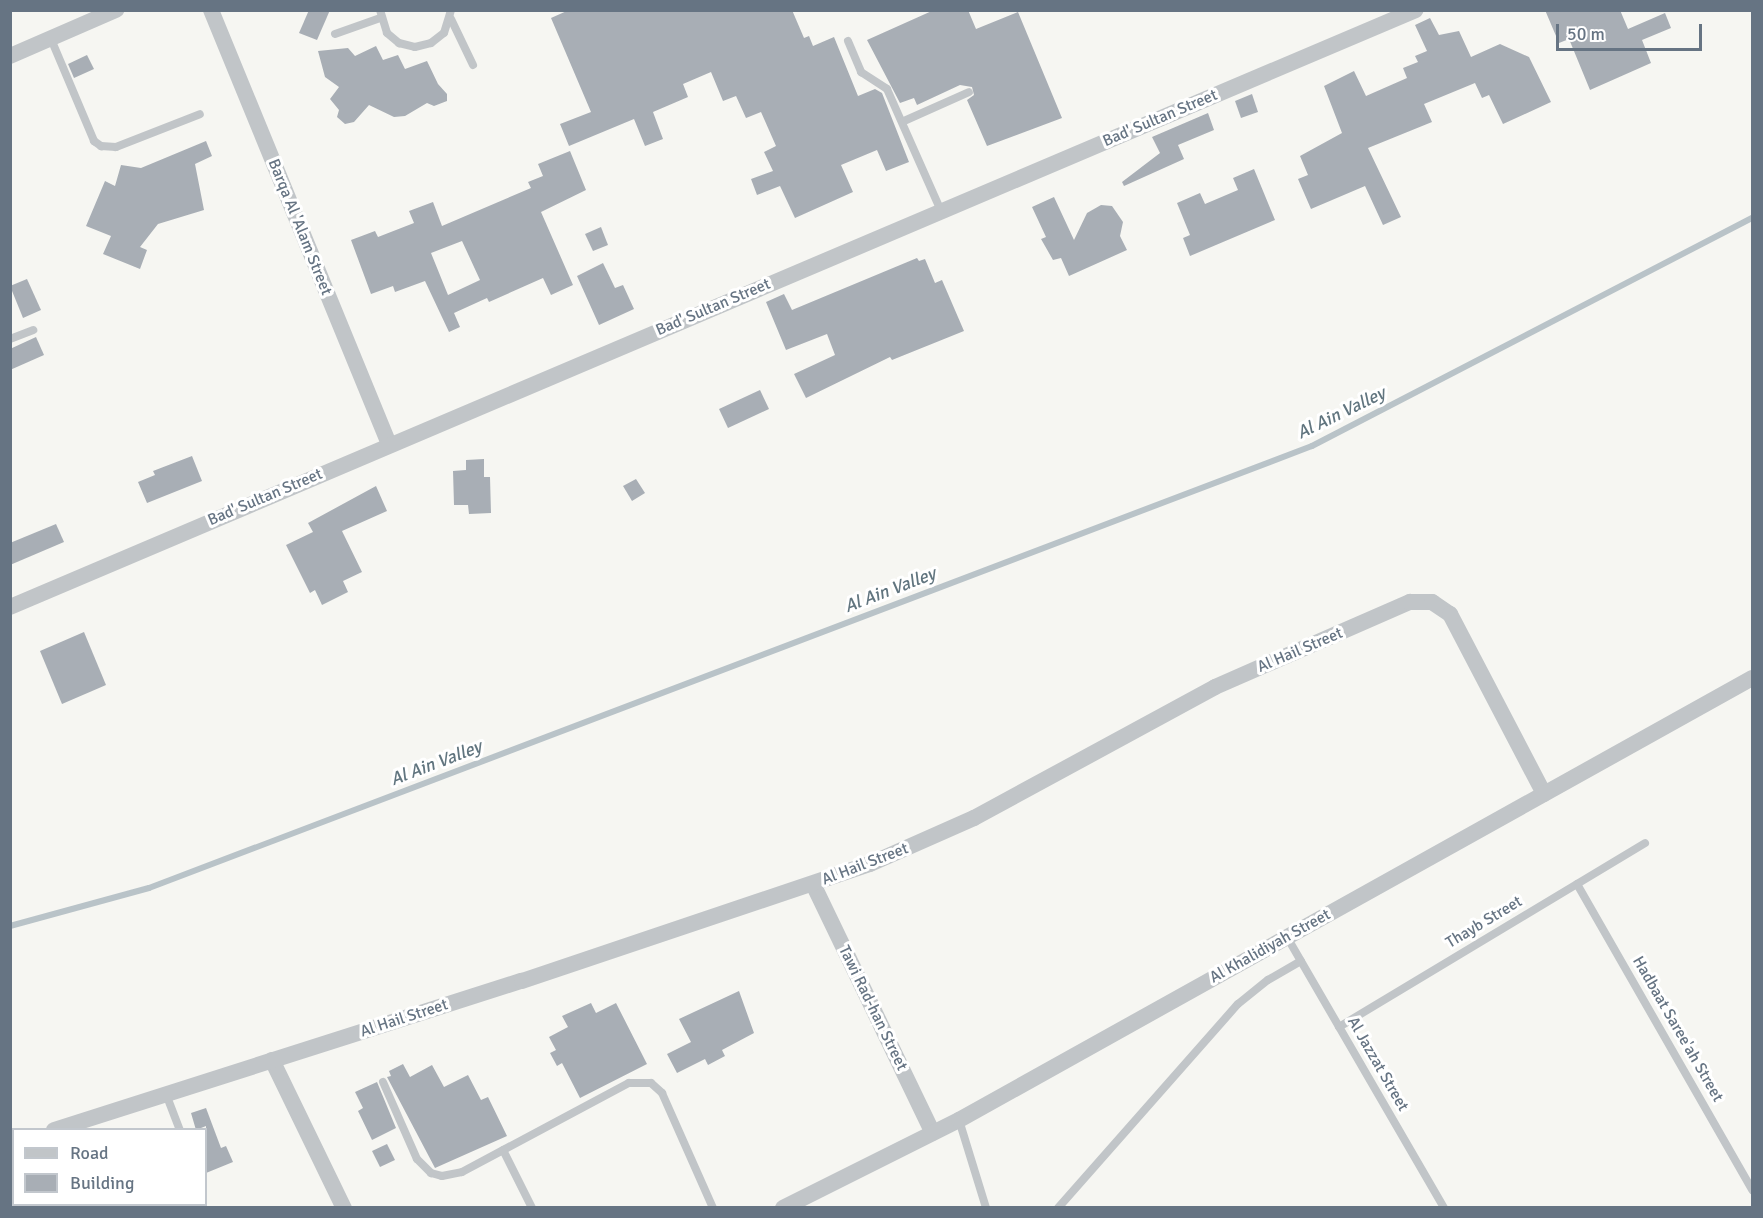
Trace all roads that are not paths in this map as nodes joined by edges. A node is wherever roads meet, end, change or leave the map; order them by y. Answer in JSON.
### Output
{"nodes":[{"id":1,"x":116,"y":10,"type":"edge"},
{"id":2,"x":211,"y":10,"type":"edge"},
{"id":3,"x":1416,"y":10,"type":"edge"},
{"id":4,"x":380,"y":14,"type":"edge"},
{"id":5,"x":451,"y":14,"type":"edge"},
{"id":6,"x":335,"y":34,"type":"dead end"},
{"id":7,"x":51,"y":39,"type":"junction"},
{"id":8,"x":848,"y":41,"type":"dead end"},
{"id":9,"x":10,"y":56,"type":"edge"},
{"id":10,"x":473,"y":65,"type":"dead end"},
{"id":11,"x":969,"y":92,"type":"dead end"},
{"id":12,"x":200,"y":114,"type":"dead end"},
{"id":13,"x":904,"y":121,"type":"junction"},
{"id":14,"x":941,"y":211,"type":"junction"},
{"id":15,"x":33,"y":330,"type":"dead end"},
{"id":16,"x":10,"y":339,"type":"edge"},
{"id":17,"x":389,"y":444,"type":"junction"},
{"id":18,"x":10,"y":607,"type":"edge"},
{"id":19,"x":1752,"y":678,"type":"edge"},
{"id":20,"x":1544,"y":794,"type":"junction"},
{"id":21,"x":1645,"y":843,"type":"dead end"},
{"id":22,"x":813,"y":884,"type":"junction"},
{"id":23,"x":1577,"y":884,"type":"junction"},
{"id":24,"x":1286,"y":936,"type":"junction"},
{"id":25,"x":1301,"y":961,"type":"junction"},
{"id":26,"x":1340,"y":1027,"type":"junction"},
{"id":27,"x":272,"y":1060,"type":"junction"},
{"id":28,"x":383,"y":1082,"type":"dead end"},
{"id":29,"x":166,"y":1094,"type":"junction"},
{"id":30,"x":959,"y":1120,"type":"junction"},
{"id":31,"x":60,"y":1128,"type":"edge"},
{"id":32,"x":179,"y":1128,"type":"edge"},
{"id":33,"x":933,"y":1133,"type":"junction"},
{"id":34,"x":503,"y":1149,"type":"junction"},
{"id":35,"x":1752,"y":1190,"type":"edge"},
{"id":36,"x":344,"y":1208,"type":"edge"},
{"id":37,"x":532,"y":1208,"type":"edge"},
{"id":38,"x":713,"y":1208,"type":"edge"},
{"id":39,"x":783,"y":1208,"type":"edge"},
{"id":40,"x":986,"y":1208,"type":"edge"},
{"id":41,"x":1058,"y":1208,"type":"edge"},
{"id":42,"x":1444,"y":1208,"type":"edge"}],
"edges":[{"from":1,"to":7,"type":"street"},
{"from":2,"to":17,"type":"street","name":"Barqa Al 'Alam Street"},
{"from":3,"to":14,"type":"street","name":"Bad' Sultan Street"},
{"from":4,"to":5,"type":"lane"},
{"from":4,"to":6,"type":"lane"},
{"from":5,"to":10,"type":"lane"},
{"from":7,"to":9,"type":"street"},
{"from":7,"to":12,"type":"lane"},
{"from":8,"to":13,"type":"lane"},
{"from":11,"to":13,"type":"lane"},
{"from":13,"to":14,"type":"lane"},
{"from":14,"to":17,"type":"street","name":"Bad' Sultan Street"},
{"from":15,"to":16,"type":"lane"},
{"from":17,"to":18,"type":"street","name":"Bad' Sultan Street"},
{"from":19,"to":20,"type":"street","name":"Al Khalidiyah Street"},
{"from":20,"to":22,"type":"street","name":"Al Hail Street"},
{"from":20,"to":24,"type":"street","name":"Al Khalidiyah Street"},
{"from":21,"to":23,"type":"lane","name":"Thayb Street"},
{"from":22,"to":27,"type":"street","name":"Al Hail Street"},
{"from":22,"to":33,"type":"street","name":"Tawi Rad-han Street"},
{"from":23,"to":26,"type":"lane","name":"Thayb Street"},
{"from":23,"to":35,"type":"lane","name":"Hadbaat Saree'ah Street"},
{"from":24,"to":25,"type":"lane","name":"Al Jazzat Street"},
{"from":24,"to":30,"type":"street","name":"Al Khalidiyah Street"},
{"from":25,"to":26,"type":"lane","name":"Al Jazzat Street"},
{"from":25,"to":41,"type":"lane"},
{"from":26,"to":42,"type":"lane","name":"Al Jazzat Street"},
{"from":27,"to":29,"type":"street","name":"Al Hail Street"},
{"from":27,"to":36,"type":"street"},
{"from":28,"to":34,"type":"lane"},
{"from":29,"to":31,"type":"street","name":"Al Hail Street"},
{"from":29,"to":32,"type":"lane"},
{"from":30,"to":33,"type":"street","name":"Al Khalidiyah Street"},
{"from":30,"to":40,"type":"lane"},
{"from":33,"to":39,"type":"street","name":"Al Khalidiyah Street"},
{"from":34,"to":37,"type":"lane"},
{"from":34,"to":38,"type":"lane"}]}
